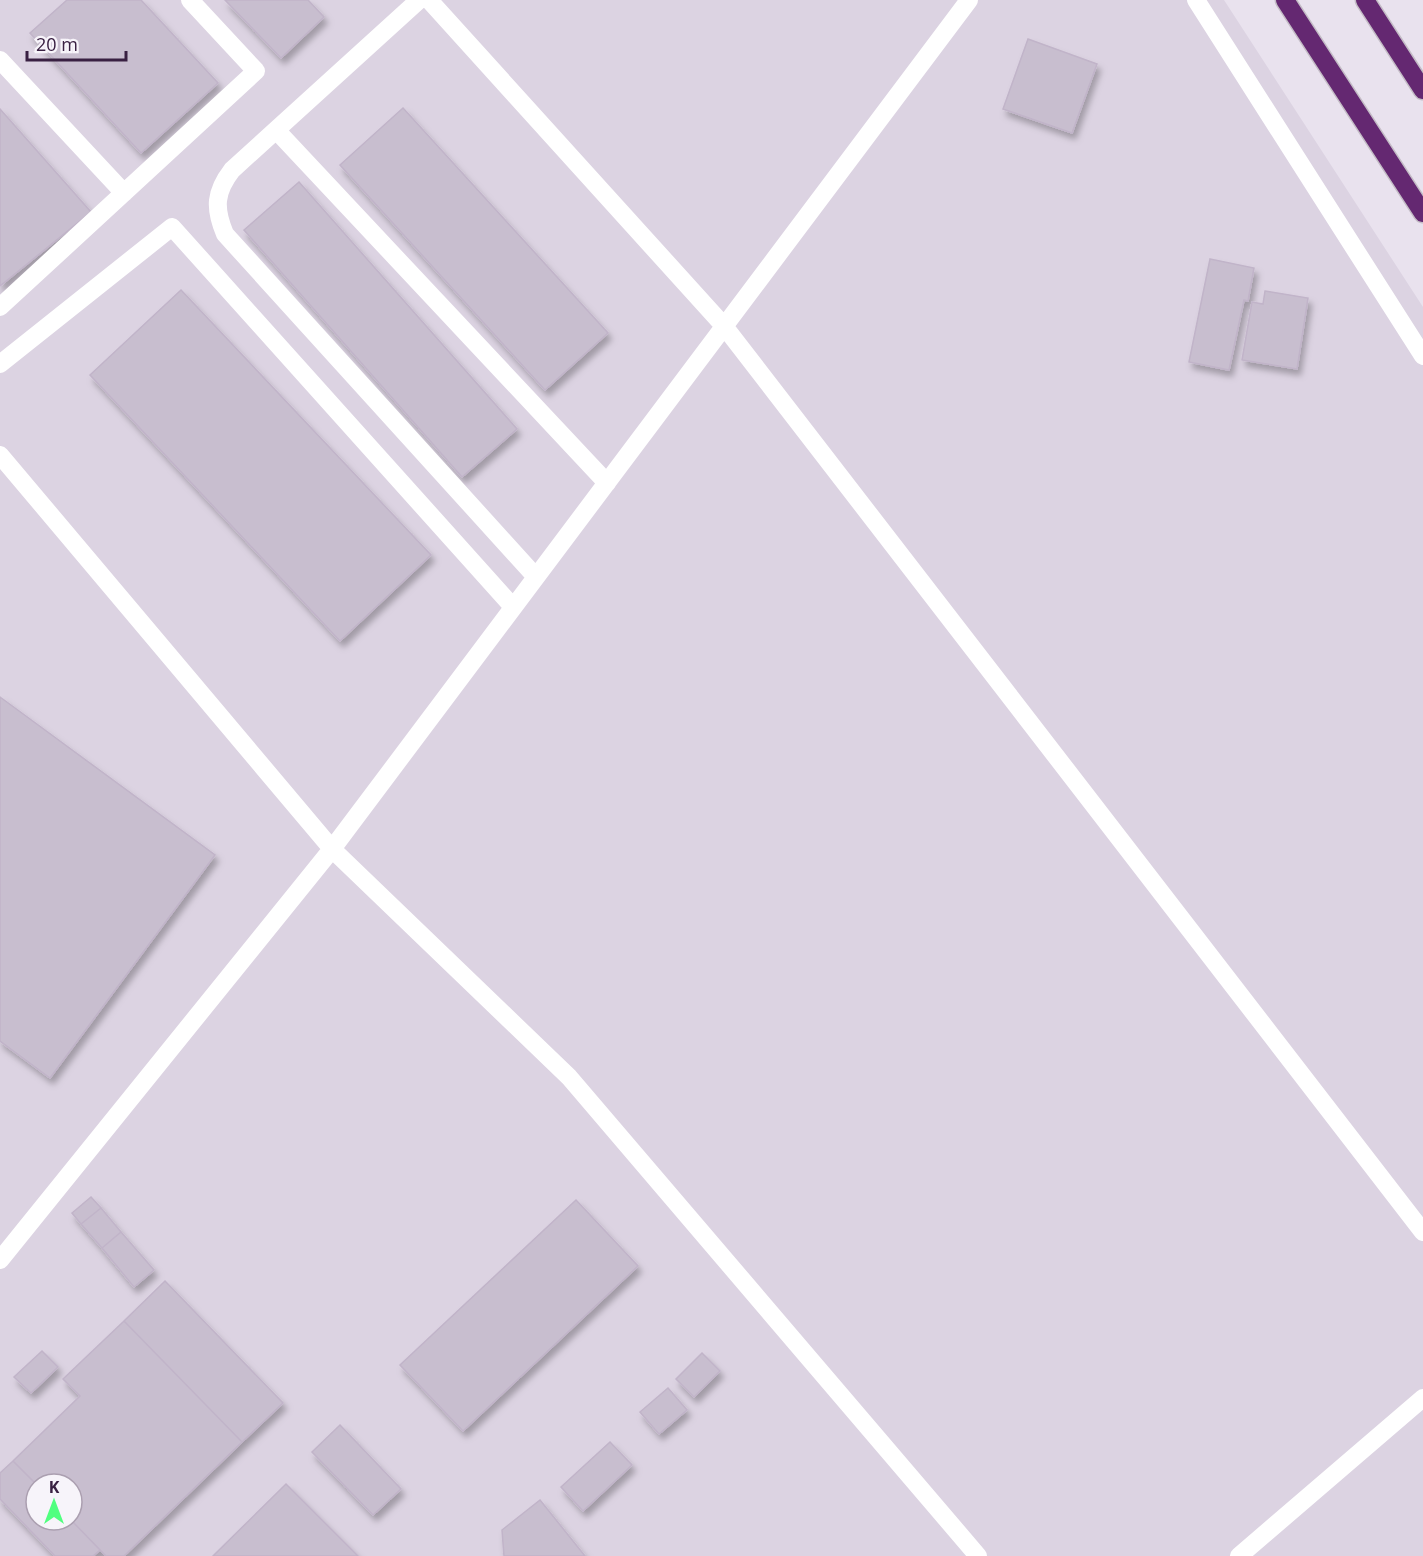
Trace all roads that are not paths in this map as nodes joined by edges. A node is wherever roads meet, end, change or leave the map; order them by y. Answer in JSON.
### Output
{"nodes":[{"id":1,"x":190,"y":0,"type":"edge"},
{"id":2,"x":419,"y":0,"type":"edge"},
{"id":3,"x":429,"y":0,"type":"edge"},
{"id":4,"x":969,"y":0,"type":"edge"},
{"id":5,"x":1196,"y":0,"type":"edge"},
{"id":6,"x":1285,"y":0,"type":"edge"},
{"id":7,"x":1365,"y":0,"type":"edge"},
{"id":8,"x":0,"y":60,"type":"edge"},
{"id":9,"x":1423,"y":90,"type":"edge"},
{"id":10,"x":277,"y":131,"type":"junction"},
{"id":11,"x":124,"y":193,"type":"junction"},
{"id":12,"x":1423,"y":213,"type":"edge"},
{"id":13,"x":0,"y":307,"type":"edge"},
{"id":14,"x":724,"y":327,"type":"junction"},
{"id":15,"x":1423,"y":356,"type":"edge"},
{"id":16,"x":0,"y":364,"type":"edge"},
{"id":17,"x":0,"y":455,"type":"edge"},
{"id":18,"x":607,"y":483,"type":"junction"},
{"id":19,"x":537,"y":577,"type":"junction"},
{"id":20,"x":513,"y":607,"type":"junction"},
{"id":21,"x":332,"y":849,"type":"junction"},
{"id":22,"x":1423,"y":1232,"type":"edge"},
{"id":23,"x":0,"y":1260,"type":"edge"},
{"id":24,"x":1423,"y":1398,"type":"edge"},
{"id":25,"x":978,"y":1556,"type":"edge"},
{"id":26,"x":1239,"y":1556,"type":"edge"}],
"edges":[{"from":1,"to":11,"type":"street"},
{"from":2,"to":10,"type":"street"},
{"from":3,"to":14,"type":"street"},
{"from":4,"to":14,"type":"street"},
{"from":5,"to":15,"type":"street"},
{"from":6,"to":12,"type":"highway"},
{"from":7,"to":9,"type":"highway"},
{"from":8,"to":11,"type":"street"},
{"from":10,"to":18,"type":"street"},
{"from":10,"to":19,"type":"street"},
{"from":11,"to":13,"type":"street"},
{"from":14,"to":18,"type":"street"},
{"from":14,"to":22,"type":"street"},
{"from":16,"to":20,"type":"street"},
{"from":17,"to":21,"type":"street"},
{"from":18,"to":19,"type":"street"},
{"from":19,"to":20,"type":"street"},
{"from":20,"to":21,"type":"street"},
{"from":21,"to":23,"type":"street"},
{"from":21,"to":25,"type":"street"},
{"from":24,"to":26,"type":"street"}]}
